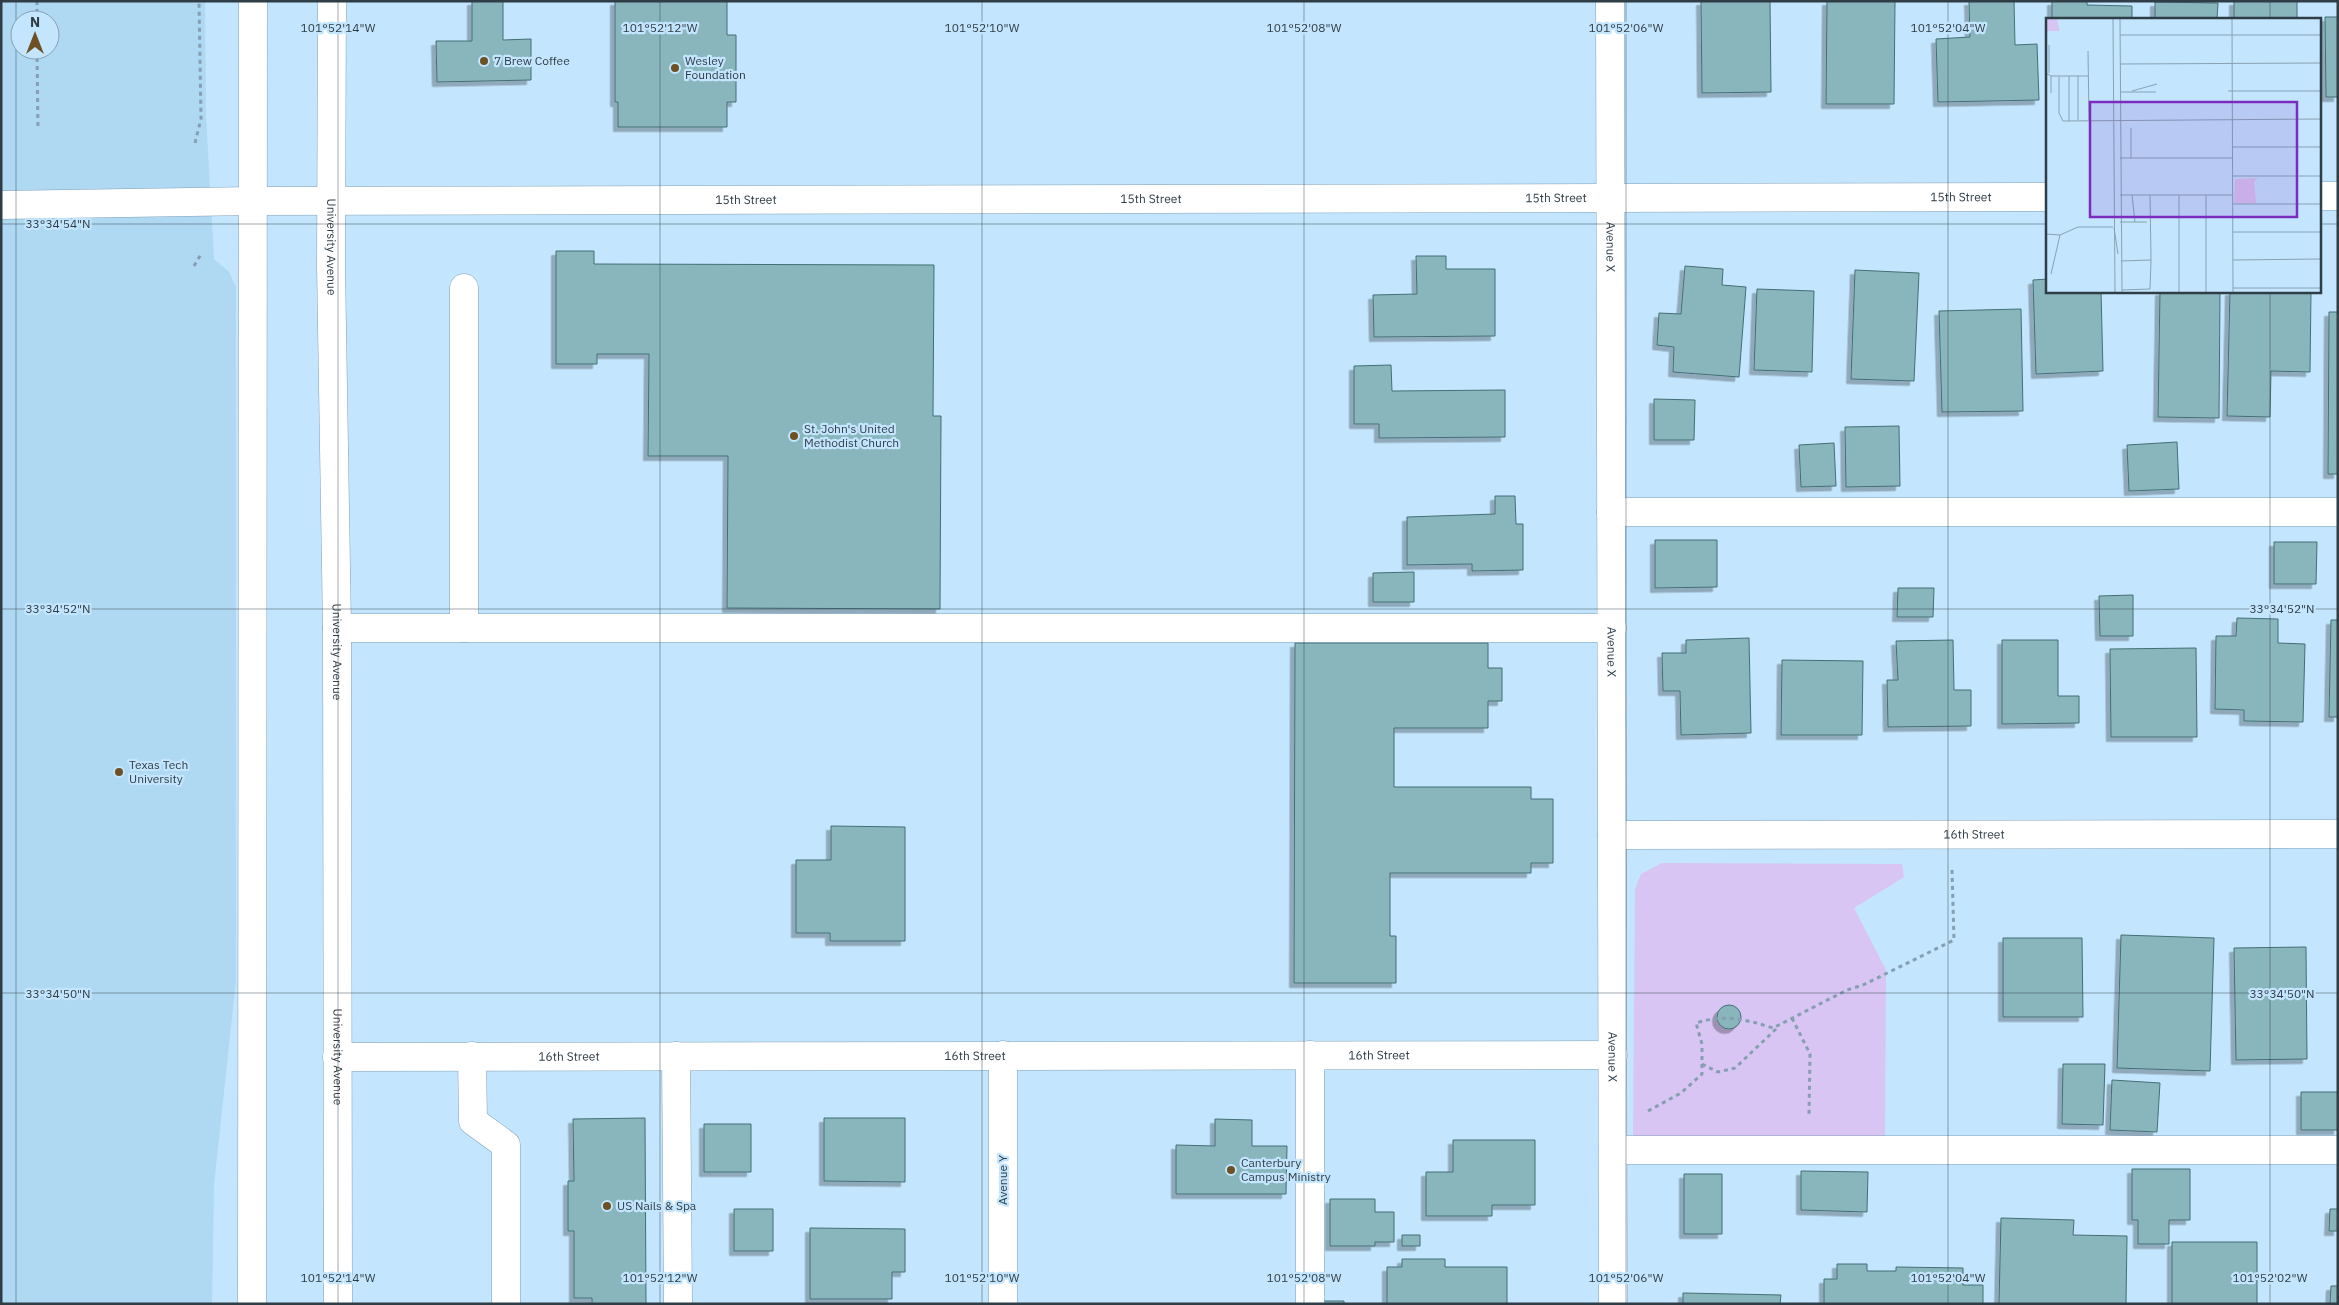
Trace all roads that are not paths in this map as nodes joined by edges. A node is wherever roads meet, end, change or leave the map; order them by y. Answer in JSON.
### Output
{"nodes":[{"id":1,"x":253,"y":1,"type":"edge"},
{"id":2,"x":332,"y":1,"type":"edge"},
{"id":3,"x":1610,"y":1,"type":"edge"},
{"id":4,"x":2322,"y":196,"type":"edge"},
{"id":5,"x":2338,"y":196,"type":"edge"},
{"id":6,"x":2046,"y":197,"type":"edge"},
{"id":7,"x":1611,"y":199,"type":"junction"},
{"id":8,"x":253,"y":202,"type":"junction"},
{"id":9,"x":331,"y":202,"type":"junction"},
{"id":10,"x":1,"y":205,"type":"edge"},
{"id":11,"x":464,"y":288,"type":"dead end"},
{"id":12,"x":1611,"y":512,"type":"junction"},
{"id":13,"x":2338,"y":512,"type":"edge"},
{"id":14,"x":337,"y":628,"type":"junction"},
{"id":15,"x":464,"y":628,"type":"junction"},
{"id":16,"x":1612,"y":628,"type":"junction"},
{"id":17,"x":2338,"y":834,"type":"edge"},
{"id":18,"x":1612,"y":835,"type":"junction"},
{"id":19,"x":1003,"y":1055,"type":"junction"},
{"id":20,"x":1310,"y":1055,"type":"junction"},
{"id":21,"x":1613,"y":1055,"type":"junction"},
{"id":22,"x":472,"y":1056,"type":"junction"},
{"id":23,"x":676,"y":1056,"type":"junction"},
{"id":24,"x":337,"y":1057,"type":"junction"},
{"id":25,"x":1613,"y":1139,"type":"junction"},
{"id":26,"x":2338,"y":1150,"type":"edge"},
{"id":27,"x":252,"y":1304,"type":"edge"},
{"id":28,"x":338,"y":1304,"type":"edge"},
{"id":29,"x":506,"y":1304,"type":"edge"},
{"id":30,"x":678,"y":1304,"type":"edge"},
{"id":31,"x":1003,"y":1304,"type":"edge"},
{"id":32,"x":1310,"y":1304,"type":"edge"},
{"id":33,"x":1613,"y":1304,"type":"edge"}],
"edges":[{"from":1,"to":8,"type":"street"},
{"from":2,"to":9,"type":"street","name":"University Avenue"},
{"from":3,"to":7,"type":"street","name":"Avenue X"},
{"from":4,"to":5,"type":"street"},
{"from":6,"to":7,"type":"street","name":"15th Street"},
{"from":7,"to":9,"type":"street","name":"15th Street"},
{"from":7,"to":12,"type":"street","name":"Avenue X"},
{"from":8,"to":9,"type":"street","name":"15th Street"},
{"from":8,"to":10,"type":"street","name":"15th Street"},
{"from":8,"to":27,"type":"street"},
{"from":9,"to":14,"type":"street","name":"University Avenue"},
{"from":11,"to":15,"type":"street"},
{"from":12,"to":13,"type":"street"},
{"from":12,"to":16,"type":"street","name":"Avenue X"},
{"from":14,"to":15,"type":"street"},
{"from":14,"to":24,"type":"street","name":"University Avenue"},
{"from":15,"to":16,"type":"street"},
{"from":16,"to":18,"type":"street","name":"Avenue X"},
{"from":17,"to":18,"type":"street","name":"16th Street"},
{"from":18,"to":21,"type":"street","name":"Avenue X"},
{"from":19,"to":20,"type":"street","name":"16th Street"},
{"from":19,"to":23,"type":"street","name":"16th Street"},
{"from":19,"to":31,"type":"street","name":"Avenue Y"},
{"from":20,"to":21,"type":"street","name":"16th Street"},
{"from":20,"to":32,"type":"street"},
{"from":21,"to":25,"type":"street","name":"Avenue X"},
{"from":22,"to":23,"type":"street","name":"16th Street"},
{"from":22,"to":24,"type":"street","name":"16th Street"},
{"from":22,"to":29,"type":"street"},
{"from":23,"to":30,"type":"street"},
{"from":24,"to":28,"type":"street","name":"University Avenue"},
{"from":25,"to":26,"type":"street"},
{"from":25,"to":33,"type":"street","name":"Avenue X"}]}
